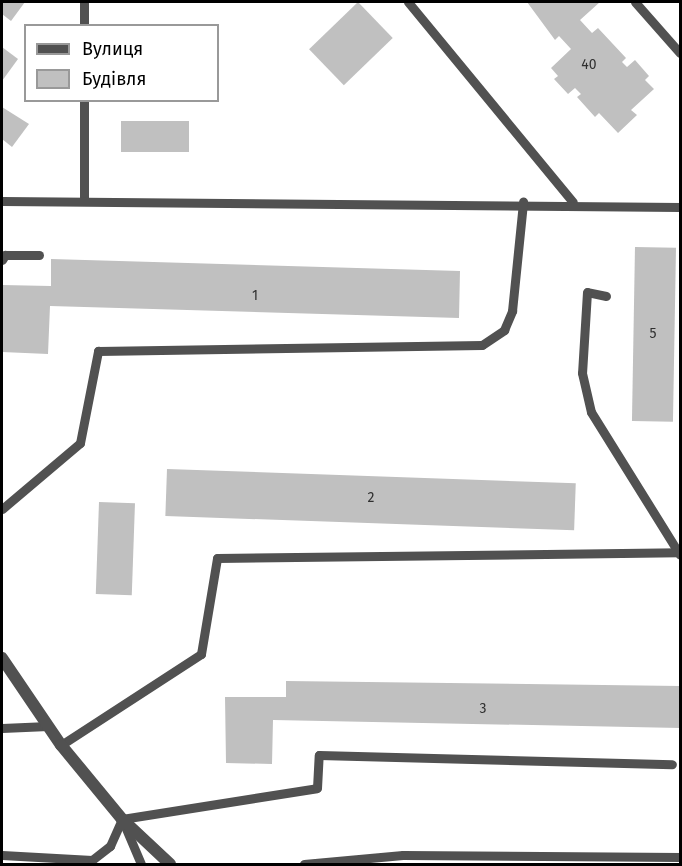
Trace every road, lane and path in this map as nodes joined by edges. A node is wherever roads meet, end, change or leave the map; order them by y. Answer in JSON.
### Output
{"nodes":[{"id":1,"x":84,"y":2,"type":"edge"},
{"id":2,"x":408,"y":2,"type":"edge"},
{"id":3,"x":635,"y":2,"type":"edge"},
{"id":4,"x":84,"y":24,"type":"edge"},
{"id":5,"x":681,"y":53,"type":"edge"},
{"id":6,"x":84,"y":102,"type":"edge"},
{"id":7,"x":84,"y":200,"type":"junction"},
{"id":8,"x":2,"y":201,"type":"edge"},
{"id":9,"x":523,"y":202,"type":"junction"},
{"id":10,"x":573,"y":202,"type":"junction"},
{"id":11,"x":681,"y":207,"type":"edge"},
{"id":12,"x":39,"y":255,"type":"dead end"},
{"id":13,"x":2,"y":260,"type":"edge"},
{"id":14,"x":606,"y":296,"type":"dead end"},
{"id":15,"x":2,"y":509,"type":"edge"},
{"id":16,"x":680,"y":553,"type":"edge"},
{"id":17,"x":2,"y":658,"type":"edge"},
{"id":18,"x":48,"y":726,"type":"junction"},
{"id":19,"x":2,"y":728,"type":"edge"},
{"id":20,"x":61,"y":745,"type":"junction"},
{"id":21,"x":672,"y":764,"type":"dead end"},
{"id":22,"x":122,"y":819,"type":"junction"},
{"id":23,"x":2,"y":855,"type":"edge"},
{"id":24,"x":681,"y":857,"type":"edge"},
{"id":25,"x":141,"y":864,"type":"edge"},
{"id":26,"x":170,"y":864,"type":"edge"},
{"id":27,"x":304,"y":864,"type":"edge"}],
"edges":[{"from":1,"to":4,"type":"lane"},
{"from":2,"to":10,"type":"lane"},
{"from":3,"to":5,"type":"lane"},
{"from":6,"to":7,"type":"lane"},
{"from":7,"to":8,"type":"lane"},
{"from":7,"to":9,"type":"lane"},
{"from":9,"to":10,"type":"lane"},
{"from":9,"to":15,"type":"lane"},
{"from":10,"to":11,"type":"lane"},
{"from":12,"to":13,"type":"lane"},
{"from":14,"to":16,"type":"lane"},
{"from":16,"to":20,"type":"lane"},
{"from":17,"to":18,"type":"street"},
{"from":18,"to":19,"type":"lane"},
{"from":18,"to":20,"type":"street"},
{"from":20,"to":22,"type":"street"},
{"from":21,"to":22,"type":"lane"},
{"from":22,"to":23,"type":"lane"},
{"from":22,"to":25,"type":"lane"},
{"from":22,"to":26,"type":"street"},
{"from":24,"to":27,"type":"lane"}]}
